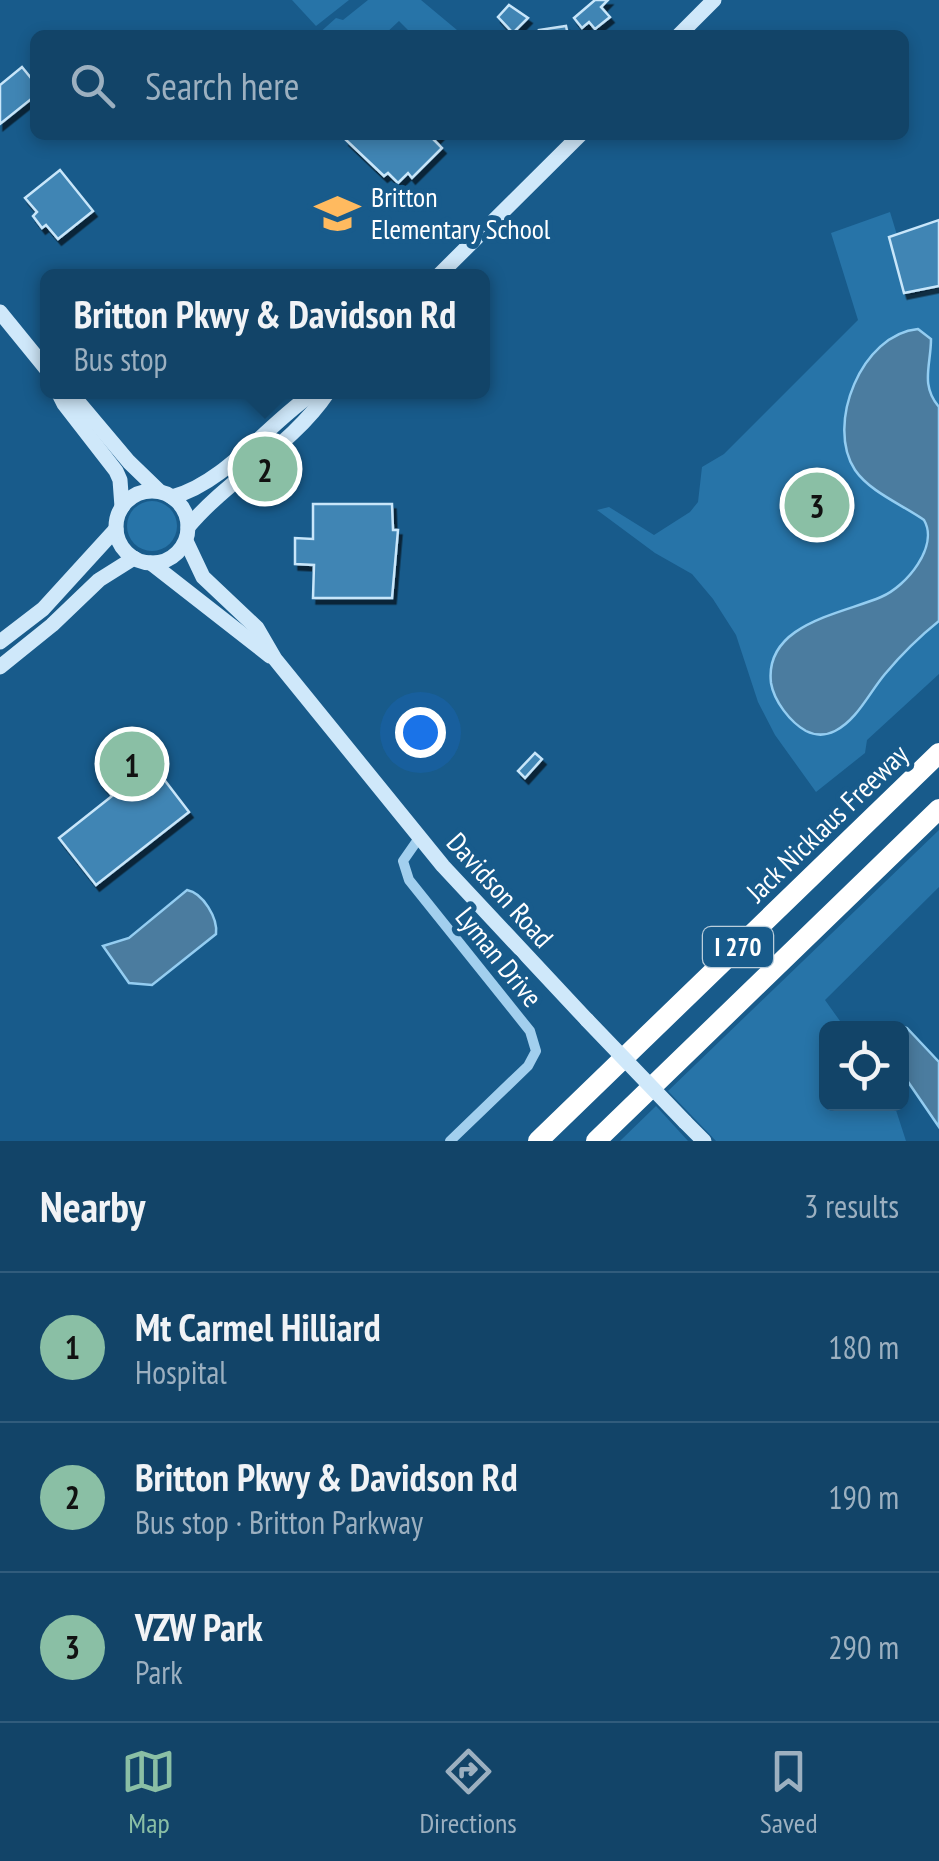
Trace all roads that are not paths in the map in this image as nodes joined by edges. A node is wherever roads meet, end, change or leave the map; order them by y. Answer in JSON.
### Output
{"nodes":[{"id":1,"x":714,"y":0,"type":"edge"},
{"id":2,"x":685,"y":30,"type":"edge"},
{"id":3,"x":575,"y":140,"type":"edge"},
{"id":4,"x":445,"y":269,"type":"edge"},
{"id":5,"x":0,"y":312,"type":"edge"},
{"id":6,"x":40,"y":362,"type":"edge"},
{"id":7,"x":62,"y":399,"type":"edge"},
{"id":8,"x":76,"y":399,"type":"edge"},
{"id":9,"x":307,"y":399,"type":"edge"},
{"id":10,"x":323,"y":399,"type":"edge"},
{"id":11,"x":166,"y":494,"type":"junction"},
{"id":12,"x":122,"y":506,"type":"junction"},
{"id":13,"x":116,"y":529,"type":"junction"},
{"id":14,"x":187,"y":534,"type":"junction"},
{"id":15,"x":134,"y":558,"type":"junction"},
{"id":16,"x":151,"y":563,"type":"junction"},
{"id":17,"x":0,"y":642,"type":"edge"},
{"id":18,"x":275,"y":658,"type":"junction"},
{"id":19,"x":0,"y":667,"type":"edge"},
{"id":20,"x":939,"y":753,"type":"edge"},
{"id":21,"x":939,"y":810,"type":"edge"},
{"id":22,"x":419,"y":838,"type":"junction"},
{"id":23,"x":450,"y":1141,"type":"edge"},
{"id":24,"x":538,"y":1141,"type":"edge"},
{"id":25,"x":596,"y":1141,"type":"edge"},
{"id":26,"x":704,"y":1141,"type":"edge"}],
"edges":[{"from":1,"to":2,"type":"main road"},
{"from":3,"to":4,"type":"main road"},
{"from":5,"to":6,"type":"main road"},
{"from":7,"to":12,"type":"main road"},
{"from":8,"to":11,"type":"main road"},
{"from":9,"to":11,"type":"main road"},
{"from":10,"to":14,"type":"main road"},
{"from":11,"to":12,"type":"main road"},
{"from":11,"to":14,"type":"main road"},
{"from":12,"to":13,"type":"main road"},
{"from":13,"to":15,"type":"main road"},
{"from":13,"to":17,"type":"main road"},
{"from":14,"to":16,"type":"main road"},
{"from":14,"to":18,"type":"main road","name":"Davidson Road"},
{"from":15,"to":16,"type":"main road"},
{"from":15,"to":19,"type":"main road"},
{"from":16,"to":18,"type":"main road","name":"Davidson Road"},
{"from":18,"to":22,"type":"main road","name":"Davidson Road"},
{"from":20,"to":24,"type":"highway","name":"Jack Nicklaus Freeway","number":"I 270"},
{"from":21,"to":25,"type":"highway","number":"I 270"},
{"from":22,"to":23,"type":"street","name":"Lyman Drive"},
{"from":22,"to":26,"type":"main road","name":"Davidson Road","bridge":true}]}
